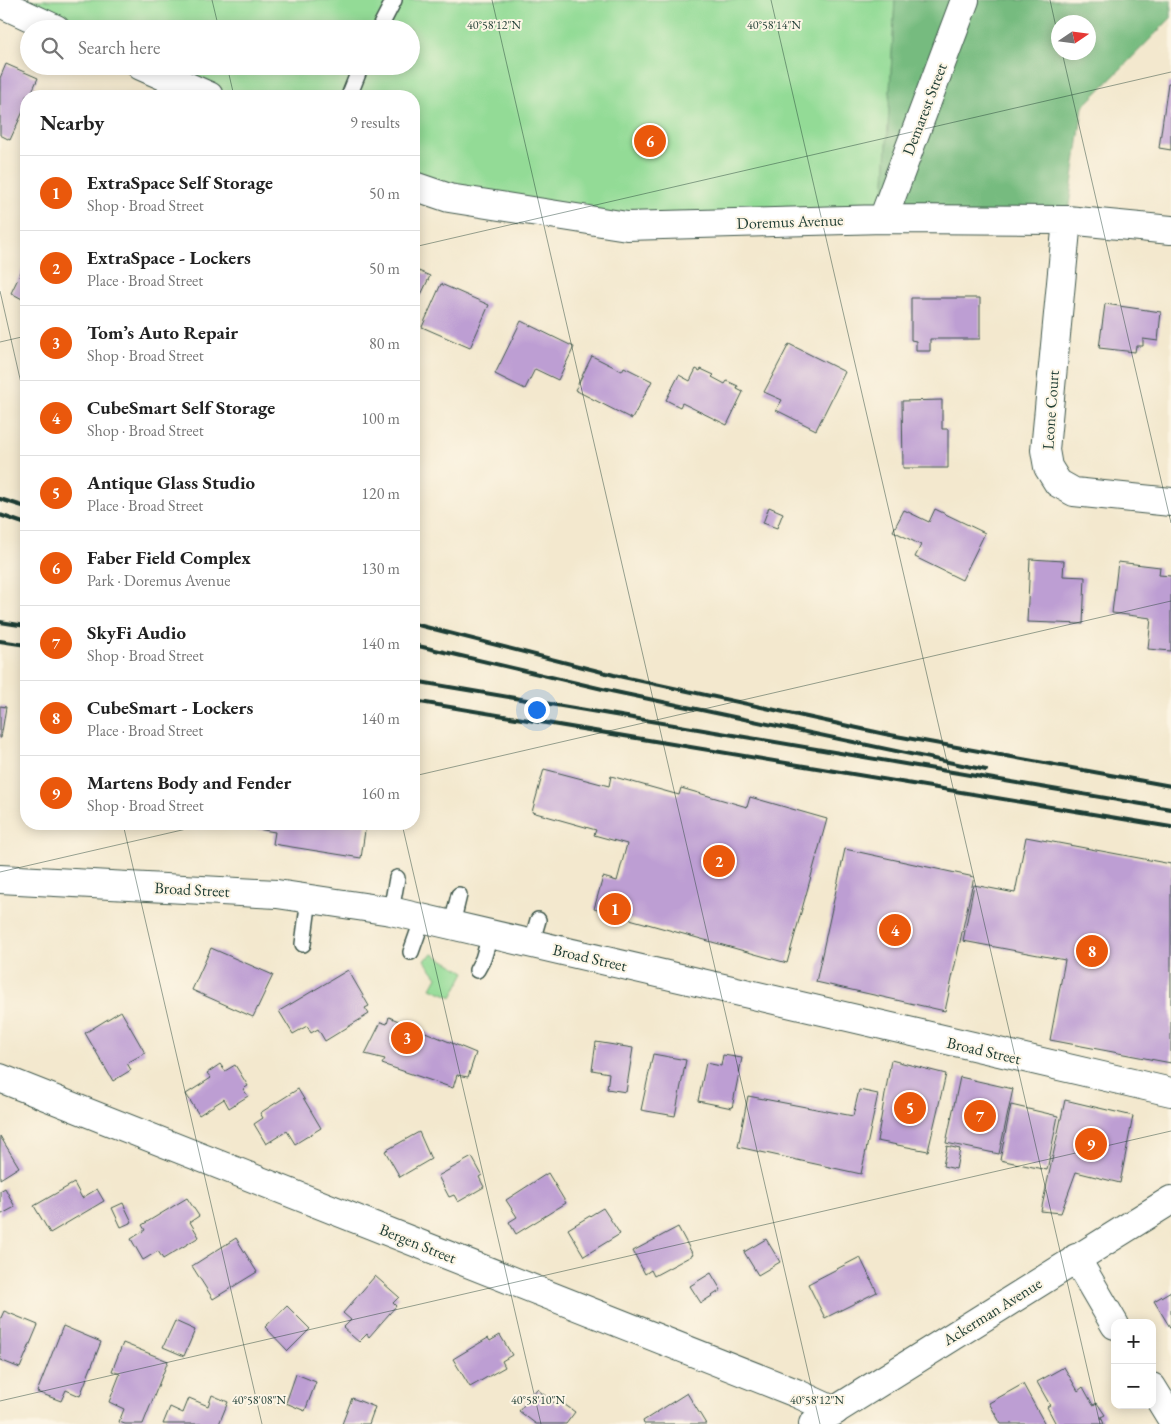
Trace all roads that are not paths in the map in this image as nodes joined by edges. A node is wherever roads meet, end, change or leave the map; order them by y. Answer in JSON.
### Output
{"nodes":[{"id":1,"x":394,"y":0,"type":"edge"},
{"id":2,"x":965,"y":0,"type":"edge"},
{"id":3,"x":0,"y":3,"type":"edge"},
{"id":4,"x":37,"y":20,"type":"edge"},
{"id":5,"x":384,"y":20,"type":"edge"},
{"id":6,"x":161,"y":75,"type":"edge"},
{"id":7,"x":357,"y":75,"type":"edge"},
{"id":8,"x":195,"y":90,"type":"edge"},
{"id":9,"x":351,"y":90,"type":"edge"},
{"id":10,"x":420,"y":188,"type":"edge"},
{"id":11,"x":883,"y":218,"type":"junction"},
{"id":12,"x":1067,"y":220,"type":"junction"},
{"id":13,"x":1171,"y":230,"type":"edge"},
{"id":14,"x":1171,"y":502,"type":"edge"},
{"id":15,"x":397,"y":878,"type":"dead end"},
{"id":16,"x":0,"y":879,"type":"edge"},
{"id":17,"x":459,"y":895,"type":"dead end"},
{"id":18,"x":309,"y":899,"type":"junction"},
{"id":19,"x":391,"y":911,"type":"junction"},
{"id":20,"x":424,"y":918,"type":"junction"},
{"id":21,"x":452,"y":924,"type":"junction"},
{"id":22,"x":491,"y":933,"type":"junction"},
{"id":23,"x":303,"y":944,"type":"dead end"},
{"id":24,"x":411,"y":952,"type":"dead end"},
{"id":25,"x":477,"y":970,"type":"dead end"},
{"id":26,"x":0,"y":1078,"type":"edge"},
{"id":27,"x":1171,"y":1092,"type":"edge"},
{"id":28,"x":1171,"y":1200,"type":"edge"},
{"id":29,"x":1076,"y":1258,"type":"junction"},
{"id":30,"x":1112,"y":1319,"type":"edge"},
{"id":31,"x":1156,"y":1394,"type":"edge"},
{"id":32,"x":824,"y":1418,"type":"edge"},
{"id":33,"x":1171,"y":1418,"type":"edge"}],
"edges":[{"from":1,"to":5,"type":"lane"},
{"from":2,"to":11,"type":"street","name":"Demarest Street"},
{"from":3,"to":4,"type":"street"},
{"from":6,"to":8,"type":"street"},
{"from":7,"to":9,"type":"lane"},
{"from":10,"to":11,"type":"street","name":"Doremus Avenue"},
{"from":11,"to":12,"type":"street","name":"Doremus Avenue"},
{"from":12,"to":13,"type":"street","name":"Doremus Avenue"},
{"from":12,"to":14,"type":"street","name":"Leone Court"},
{"from":15,"to":19,"type":"lane"},
{"from":16,"to":18,"type":"street","name":"Broad Street"},
{"from":17,"to":21,"type":"lane"},
{"from":18,"to":19,"type":"street","name":"Broad Street"},
{"from":18,"to":23,"type":"lane"},
{"from":19,"to":20,"type":"street","name":"Broad Street"},
{"from":20,"to":21,"type":"street","name":"Broad Street"},
{"from":20,"to":24,"type":"lane"},
{"from":21,"to":22,"type":"street","name":"Broad Street"},
{"from":22,"to":25,"type":"lane"},
{"from":22,"to":27,"type":"street","name":"Broad Street"},
{"from":26,"to":32,"type":"street","name":"Bergen Street"},
{"from":28,"to":29,"type":"street","name":"Ackerman Avenue"},
{"from":29,"to":30,"type":"street"},
{"from":29,"to":32,"type":"street","name":"Ackerman Avenue"},
{"from":31,"to":33,"type":"street"}]}
